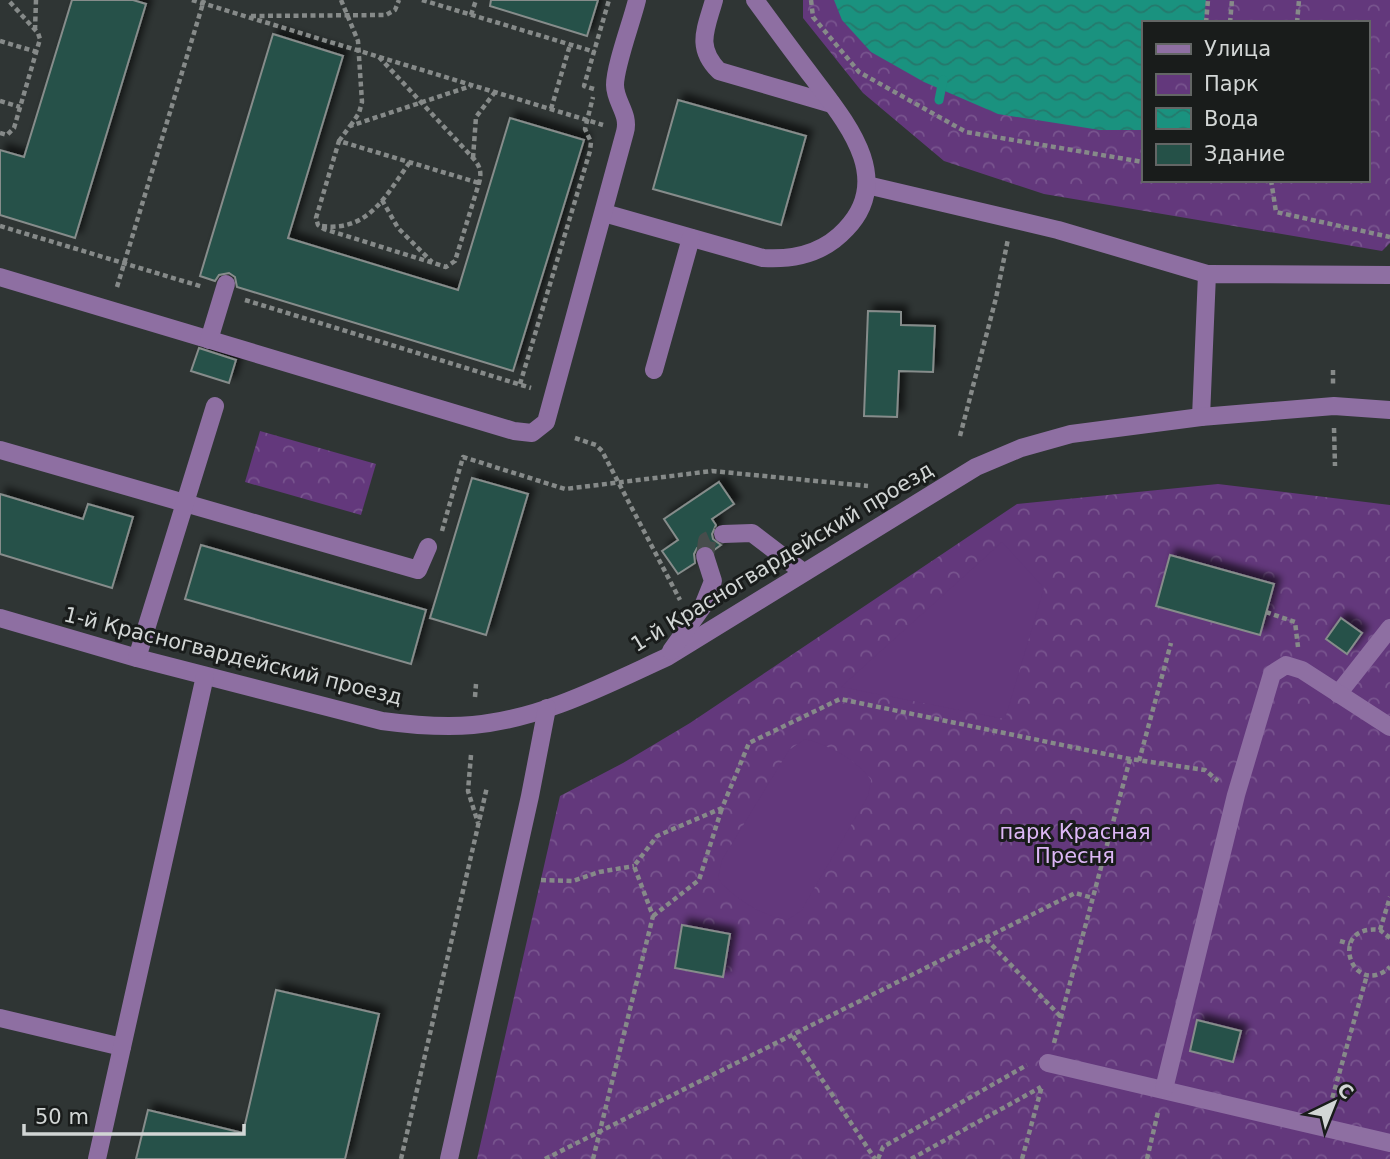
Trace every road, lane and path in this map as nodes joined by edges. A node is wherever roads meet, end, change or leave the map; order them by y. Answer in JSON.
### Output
{"nodes":[{"id":1,"x":9,"y":0,"type":"edge"},
{"id":2,"x":36,"y":0,"type":"edge"},
{"id":3,"x":192,"y":0,"type":"edge"},
{"id":4,"x":341,"y":0,"type":"edge"},
{"id":5,"x":399,"y":0,"type":"edge"},
{"id":6,"x":422,"y":0,"type":"edge"},
{"id":7,"x":476,"y":0,"type":"edge"},
{"id":8,"x":609,"y":0,"type":"edge"},
{"id":9,"x":637,"y":0,"type":"edge"},
{"id":10,"x":714,"y":0,"type":"edge"},
{"id":11,"x":755,"y":0,"type":"edge"},
{"id":12,"x":811,"y":0,"type":"edge"},
{"id":13,"x":1208,"y":0,"type":"edge"},
{"id":14,"x":1232,"y":0,"type":"edge"},
{"id":15,"x":1299,"y":0,"type":"edge"},
{"id":16,"x":203,"y":2,"type":"edge"},
{"id":17,"x":348,"y":15,"type":"junction"},
{"id":18,"x":471,"y":15,"type":"junction"},
{"id":19,"x":244,"y":16,"type":"junction"},
{"id":20,"x":1206,"y":21,"type":"edge"},
{"id":21,"x":1230,"y":21,"type":"edge"},
{"id":22,"x":1297,"y":21,"type":"edge"},
{"id":23,"x":35,"y":30,"type":"junction"},
{"id":24,"x":0,"y":41,"type":"edge"},
{"id":25,"x":570,"y":45,"type":"junction"},
{"id":26,"x":583,"y":49,"type":"dead end"},
{"id":27,"x":359,"y":51,"type":"junction"},
{"id":28,"x":37,"y":52,"type":"junction"},
{"id":29,"x":594,"y":52,"type":"dead end"},
{"id":30,"x":379,"y":57,"type":"junction"},
{"id":31,"x":474,"y":86,"type":"junction"},
{"id":32,"x":495,"y":92,"type":"junction"},
{"id":33,"x":0,"y":101,"type":"edge"},
{"id":34,"x":422,"y":103,"type":"junction"},
{"id":35,"x":832,"y":104,"type":"junction"},
{"id":36,"x":20,"y":107,"type":"junction"},
{"id":37,"x":551,"y":109,"type":"junction"},
{"id":38,"x":577,"y":117,"type":"dead end"},
{"id":39,"x":587,"y":120,"type":"dead end"},
{"id":40,"x":350,"y":126,"type":"junction"},
{"id":41,"x":0,"y":133,"type":"edge"},
{"id":42,"x":339,"y":141,"type":"junction"},
{"id":43,"x":473,"y":158,"type":"junction"},
{"id":44,"x":410,"y":162,"type":"junction"},
{"id":45,"x":1142,"y":162,"type":"edge"},
{"id":46,"x":1271,"y":182,"type":"edge"},
{"id":47,"x":479,"y":183,"type":"junction"},
{"id":48,"x":867,"y":185,"type":"junction"},
{"id":49,"x":382,"y":200,"type":"junction"},
{"id":50,"x":604,"y":212,"type":"junction"},
{"id":51,"x":1013,"y":219,"type":"junction"},
{"id":52,"x":318,"y":225,"type":"junction"},
{"id":53,"x":0,"y":226,"type":"edge"},
{"id":54,"x":1390,"y":237,"type":"edge"},
{"id":55,"x":691,"y":238,"type":"junction"},
{"id":56,"x":124,"y":263,"type":"junction"},
{"id":57,"x":433,"y":263,"type":"junction"},
{"id":58,"x":1207,"y":274,"type":"junction"},
{"id":59,"x":1390,"y":275,"type":"edge"},
{"id":60,"x":0,"y":277,"type":"edge"},
{"id":61,"x":225,"y":289,"type":"junction"},
{"id":62,"x":110,"y":310,"type":"junction"},
{"id":63,"x":209,"y":340,"type":"junction"},
{"id":64,"x":654,"y":370,"type":"dead end"},
{"id":65,"x":520,"y":384,"type":"junction"},
{"id":66,"x":531,"y":388,"type":"dead end"},
{"id":67,"x":215,"y":406,"type":"dead end"},
{"id":68,"x":1390,"y":410,"type":"edge"},
{"id":69,"x":1201,"y":417,"type":"junction"},
{"id":70,"x":960,"y":436,"type":"dead end"},
{"id":71,"x":575,"y":438,"type":"dead end"},
{"id":72,"x":0,"y":450,"type":"edge"},
{"id":73,"x":618,"y":483,"type":"junction"},
{"id":74,"x":868,"y":486,"type":"dead end"},
{"id":75,"x":184,"y":503,"type":"junction"},
{"id":76,"x":723,"y":534,"type":"dead end"},
{"id":77,"x":428,"y":547,"type":"joint"},
{"id":78,"x":705,"y":556,"type":"dead end"},
{"id":79,"x":803,"y":572,"type":"junction"},
{"id":80,"x":1266,"y":612,"type":"dead end"},
{"id":81,"x":0,"y":618,"type":"edge"},
{"id":82,"x":1287,"y":619,"type":"dead end"},
{"id":83,"x":692,"y":621,"type":"junction"},
{"id":84,"x":1390,"y":628,"type":"edge"},
{"id":85,"x":1171,"y":643,"type":"dead end"},
{"id":86,"x":667,"y":657,"type":"junction"},
{"id":87,"x":137,"y":658,"type":"junction"},
{"id":88,"x":205,"y":676,"type":"junction"},
{"id":89,"x":476,"y":684,"type":"dead end"},
{"id":90,"x":1338,"y":694,"type":"junction"},
{"id":91,"x":475,"y":697,"type":"dead end"},
{"id":92,"x":547,"y":708,"type":"junction"},
{"id":93,"x":1390,"y":727,"type":"edge"},
{"id":94,"x":471,"y":755,"type":"dead end"},
{"id":95,"x":1130,"y":759,"type":"junction"},
{"id":96,"x":1139,"y":761,"type":"junction"},
{"id":97,"x":1205,"y":770,"type":"dead end"},
{"id":98,"x":487,"y":787,"type":"dead end"},
{"id":99,"x":722,"y":808,"type":"junction"},
{"id":100,"x":478,"y":824,"type":"junction"},
{"id":101,"x":634,"y":866,"type":"junction"},
{"id":102,"x":541,"y":880,"type":"dead end"},
{"id":103,"x":1390,"y":897,"type":"edge"},
{"id":104,"x":1093,"y":898,"type":"junction"},
{"id":105,"x":653,"y":916,"type":"junction"},
{"id":106,"x":1380,"y":930,"type":"junction"},
{"id":107,"x":1390,"y":938,"type":"edge"},
{"id":108,"x":986,"y":939,"type":"junction"},
{"id":109,"x":1340,"y":941,"type":"dead end"},
{"id":110,"x":1350,"y":944,"type":"junction"},
{"id":111,"x":1390,"y":967,"type":"edge"},
{"id":112,"x":1367,"y":975,"type":"junction"},
{"id":113,"x":1061,"y":1017,"type":"junction"},
{"id":114,"x":0,"y":1018,"type":"edge"},
{"id":115,"x":793,"y":1036,"type":"junction"},
{"id":116,"x":122,"y":1048,"type":"junction"},
{"id":117,"x":1048,"y":1063,"type":"junction"},
{"id":118,"x":1042,"y":1087,"type":"junction"},
{"id":119,"x":1164,"y":1089,"type":"junction"},
{"id":120,"x":1324,"y":1126,"type":"junction"},
{"id":121,"x":599,"y":1134,"type":"junction"},
{"id":122,"x":1388,"y":1141,"type":"edge"},
{"id":123,"x":97,"y":1159,"type":"edge"},
{"id":124,"x":401,"y":1159,"type":"edge"},
{"id":125,"x":449,"y":1159,"type":"edge"},
{"id":126,"x":545,"y":1159,"type":"edge"},
{"id":127,"x":593,"y":1159,"type":"edge"},
{"id":128,"x":876,"y":1159,"type":"edge"},
{"id":129,"x":911,"y":1159,"type":"edge"},
{"id":130,"x":1022,"y":1159,"type":"edge"},
{"id":131,"x":1147,"y":1159,"type":"edge"},
{"id":132,"x":1378,"y":1159,"type":"edge"}],
"edges":[{"from":1,"to":23,"type":"path"},
{"from":2,"to":23,"type":"path"},
{"from":3,"to":16,"type":"path"},
{"from":4,"to":17,"type":"path"},
{"from":5,"to":17,"type":"path"},
{"from":6,"to":18,"type":"path"},
{"from":7,"to":18,"type":"path"},
{"from":8,"to":29,"type":"path"},
{"from":9,"to":50,"type":"street"},
{"from":10,"to":35,"type":"street"},
{"from":11,"to":35,"type":"street"},
{"from":12,"to":45,"type":"path"},
{"from":13,"to":20,"type":"path"},
{"from":14,"to":21,"type":"path"},
{"from":15,"to":22,"type":"path"},
{"from":16,"to":19,"type":"path"},
{"from":16,"to":56,"type":"path"},
{"from":17,"to":19,"type":"path"},
{"from":17,"to":27,"type":"path"},
{"from":18,"to":25,"type":"path"},
{"from":19,"to":27,"type":"path"},
{"from":23,"to":28,"type":"path"},
{"from":24,"to":28,"type":"path"},
{"from":25,"to":26,"type":"path"},
{"from":25,"to":37,"type":"path"},
{"from":27,"to":30,"type":"path"},
{"from":27,"to":40,"type":"path"},
{"from":28,"to":36,"type":"path"},
{"from":30,"to":31,"type":"path"},
{"from":30,"to":34,"type":"path"},
{"from":31,"to":32,"type":"path"},
{"from":31,"to":34,"type":"path"},
{"from":32,"to":37,"type":"path"},
{"from":32,"to":43,"type":"path"},
{"from":33,"to":36,"type":"path"},
{"from":34,"to":40,"type":"path"},
{"from":34,"to":43,"type":"path"},
{"from":35,"to":48,"type":"street"},
{"from":36,"to":41,"type":"path"},
{"from":37,"to":38,"type":"path"},
{"from":39,"to":65,"type":"path"},
{"from":40,"to":42,"type":"path"},
{"from":42,"to":44,"type":"path"},
{"from":42,"to":52,"type":"path"},
{"from":43,"to":47,"type":"path"},
{"from":44,"to":47,"type":"path"},
{"from":44,"to":49,"type":"path"},
{"from":46,"to":54,"type":"path"},
{"from":47,"to":57,"type":"path"},
{"from":48,"to":51,"type":"street"},
{"from":48,"to":55,"type":"street"},
{"from":49,"to":52,"type":"path"},
{"from":49,"to":57,"type":"path"},
{"from":50,"to":55,"type":"street"},
{"from":50,"to":63,"type":"street"},
{"from":51,"to":58,"type":"street"},
{"from":51,"to":70,"type":"path"},
{"from":52,"to":57,"type":"path"},
{"from":53,"to":56,"type":"path"},
{"from":55,"to":64,"type":"street"},
{"from":56,"to":61,"type":"path"},
{"from":56,"to":62,"type":"path"},
{"from":58,"to":59,"type":"street"},
{"from":58,"to":69,"type":"street"},
{"from":60,"to":62,"type":"street"},
{"from":61,"to":63,"type":"street"},
{"from":61,"to":65,"type":"path"},
{"from":62,"to":63,"type":"street"},
{"from":65,"to":66,"type":"path"},
{"from":67,"to":75,"type":"street"},
{"from":68,"to":69,"type":"street","name":"1-й Красногвардейский проезд"},
{"from":69,"to":79,"type":"street","name":"1-й Красногвардейский проезд"},
{"from":71,"to":73,"type":"path"},
{"from":72,"to":75,"type":"street"},
{"from":73,"to":74,"type":"path"},
{"from":73,"to":77,"type":"path"},
{"from":73,"to":83,"type":"path"},
{"from":75,"to":77,"type":"street"},
{"from":75,"to":87,"type":"street"},
{"from":76,"to":79,"type":"street"},
{"from":78,"to":83,"type":"street"},
{"from":79,"to":86,"type":"street","name":"1-й Красногвардейский проезд"},
{"from":80,"to":82,"type":"path"},
{"from":81,"to":87,"type":"street","name":"1-й Красногвардейский проезд"},
{"from":83,"to":86,"type":"street"},
{"from":84,"to":90,"type":"street"},
{"from":85,"to":96,"type":"path"},
{"from":86,"to":92,"type":"street","name":"1-й Красногвардейский проезд"},
{"from":87,"to":88,"type":"street","name":"1-й Красногвардейский проезд"},
{"from":88,"to":92,"type":"street","name":"1-й Красногвардейский проезд"},
{"from":88,"to":116,"type":"street"},
{"from":89,"to":91,"type":"path"},
{"from":90,"to":93,"type":"street"},
{"from":90,"to":119,"type":"street"},
{"from":92,"to":125,"type":"street"},
{"from":94,"to":100,"type":"path"},
{"from":95,"to":96,"type":"path"},
{"from":95,"to":99,"type":"path"},
{"from":95,"to":104,"type":"path"},
{"from":96,"to":97,"type":"path"},
{"from":98,"to":100,"type":"path"},
{"from":99,"to":101,"type":"path"},
{"from":99,"to":105,"type":"path"},
{"from":100,"to":124,"type":"path"},
{"from":101,"to":102,"type":"path"},
{"from":101,"to":105,"type":"path"},
{"from":103,"to":106,"type":"path"},
{"from":104,"to":108,"type":"path"},
{"from":104,"to":113,"type":"path"},
{"from":105,"to":121,"type":"path"},
{"from":106,"to":107,"type":"path"},
{"from":106,"to":110,"type":"path"},
{"from":108,"to":113,"type":"path"},
{"from":108,"to":115,"type":"path"},
{"from":109,"to":110,"type":"path"},
{"from":110,"to":112,"type":"path"},
{"from":111,"to":112,"type":"path"},
{"from":112,"to":120,"type":"path"},
{"from":113,"to":117,"type":"path"},
{"from":114,"to":116,"type":"street"},
{"from":115,"to":121,"type":"path"},
{"from":115,"to":128,"type":"path"},
{"from":116,"to":123,"type":"street"},
{"from":117,"to":118,"type":"path"},
{"from":117,"to":119,"type":"street"},
{"from":117,"to":128,"type":"path"},
{"from":118,"to":129,"type":"path"},
{"from":118,"to":130,"type":"path"},
{"from":119,"to":120,"type":"street"},
{"from":119,"to":131,"type":"path"},
{"from":120,"to":122,"type":"street"},
{"from":121,"to":126,"type":"path"},
{"from":121,"to":127,"type":"path"},
{"from":122,"to":132,"type":"street"}]}
